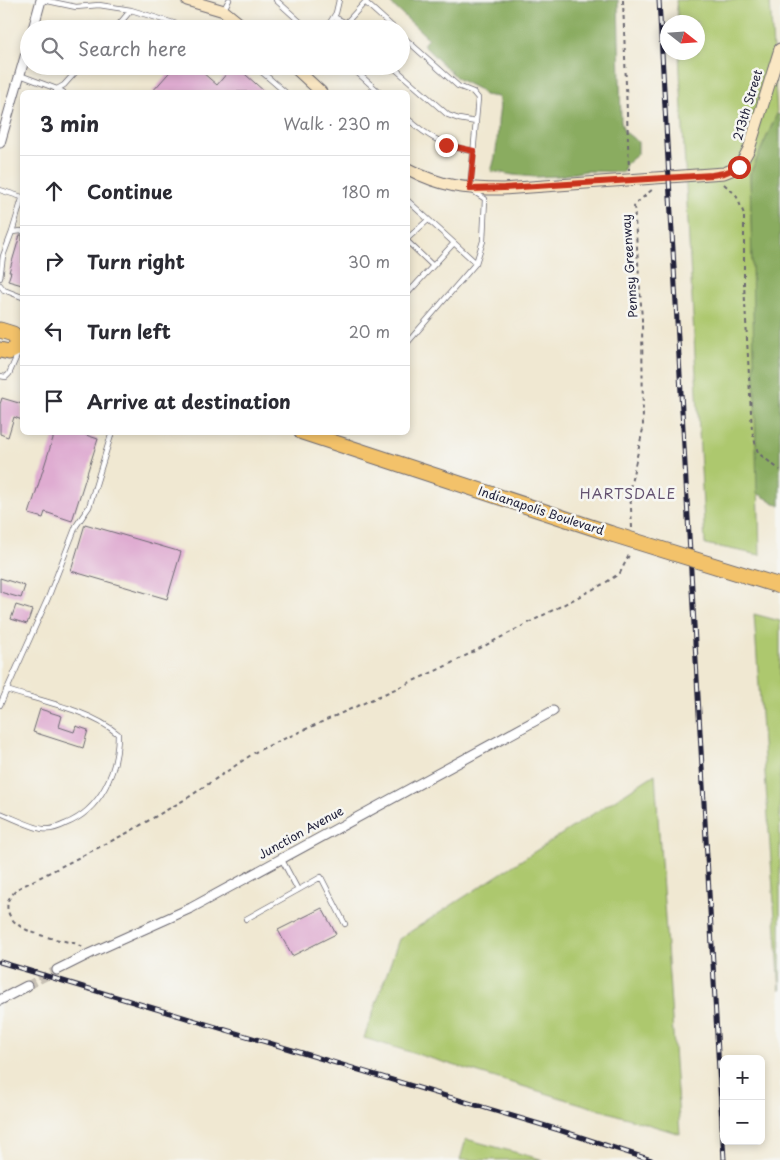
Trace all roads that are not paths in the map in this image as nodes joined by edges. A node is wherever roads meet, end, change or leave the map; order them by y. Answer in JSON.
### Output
{"nodes":[{"id":1,"x":42,"y":0,"type":"edge"},
{"id":2,"x":188,"y":0,"type":"edge"},
{"id":3,"x":276,"y":0,"type":"edge"},
{"id":4,"x":288,"y":0,"type":"edge"},
{"id":5,"x":338,"y":0,"type":"edge"},
{"id":6,"x":366,"y":1,"type":"edge"},
{"id":7,"x":226,"y":5,"type":"edge"},
{"id":8,"x":283,"y":6,"type":"junction"},
{"id":9,"x":131,"y":10,"type":"junction"},
{"id":10,"x":334,"y":17,"type":"junction"},
{"id":11,"x":36,"y":20,"type":"edge"},
{"id":12,"x":123,"y":20,"type":"edge"},
{"id":13,"x":164,"y":20,"type":"edge"},
{"id":14,"x":238,"y":20,"type":"edge"},
{"id":15,"x":298,"y":20,"type":"edge"},
{"id":16,"x":332,"y":20,"type":"edge"},
{"id":17,"x":339,"y":20,"type":"edge"},
{"id":18,"x":352,"y":20,"type":"edge"},
{"id":19,"x":386,"y":20,"type":"edge"},
{"id":20,"x":410,"y":43,"type":"edge"},
{"id":21,"x":780,"y":49,"type":"edge"},
{"id":22,"x":20,"y":75,"type":"joint"},
{"id":23,"x":73,"y":75,"type":"edge"},
{"id":24,"x":265,"y":75,"type":"edge"},
{"id":25,"x":303,"y":75,"type":"edge"},
{"id":26,"x":360,"y":75,"type":"edge"},
{"id":27,"x":402,"y":75,"type":"edge"},
{"id":28,"x":57,"y":90,"type":"edge"},
{"id":29,"x":283,"y":90,"type":"edge"},
{"id":30,"x":319,"y":90,"type":"edge"},
{"id":31,"x":377,"y":90,"type":"edge"},
{"id":32,"x":410,"y":121,"type":"edge"},
{"id":33,"x":476,"y":122,"type":"junction"},
{"id":34,"x":0,"y":142,"type":"edge"},
{"id":35,"x":474,"y":151,"type":"junction"},
{"id":36,"x":410,"y":170,"type":"edge"},
{"id":37,"x":470,"y":189,"type":"junction"},
{"id":38,"x":0,"y":190,"type":"edge"},
{"id":39,"x":20,"y":197,"type":"edge"},
{"id":40,"x":410,"y":204,"type":"edge"},
{"id":41,"x":20,"y":205,"type":"edge"},
{"id":42,"x":428,"y":220,"type":"junction"},
{"id":43,"x":20,"y":231,"type":"edge"},
{"id":44,"x":12,"y":232,"type":"junction"},
{"id":45,"x":410,"y":236,"type":"edge"},
{"id":46,"x":454,"y":243,"type":"junction"},
{"id":47,"x":410,"y":244,"type":"edge"},
{"id":48,"x":476,"y":263,"type":"junction"},
{"id":49,"x":433,"y":266,"type":"junction"},
{"id":50,"x":0,"y":278,"type":"edge"},
{"id":51,"x":0,"y":285,"type":"edge"},
{"id":52,"x":410,"y":291,"type":"edge"},
{"id":53,"x":20,"y":296,"type":"edge"},
{"id":54,"x":0,"y":330,"type":"edge"},
{"id":55,"x":410,"y":340,"type":"edge"},
{"id":56,"x":20,"y":343,"type":"edge"},
{"id":57,"x":20,"y":347,"type":"edge"},
{"id":58,"x":0,"y":350,"type":"edge"},
{"id":59,"x":20,"y":350,"type":"edge"},
{"id":60,"x":0,"y":376,"type":"edge"},
{"id":61,"x":111,"y":435,"type":"edge"},
{"id":62,"x":311,"y":435,"type":"edge"},
{"id":63,"x":780,"y":586,"type":"edge"},
{"id":64,"x":6,"y":690,"type":"junction"},
{"id":65,"x":0,"y":705,"type":"edge"},
{"id":66,"x":553,"y":711,"type":"dead end"},
{"id":67,"x":0,"y":813,"type":"edge"},
{"id":68,"x":282,"y":858,"type":"junction"},
{"id":69,"x":298,"y":890,"type":"junction"},
{"id":70,"x":246,"y":919,"type":"dead end"},
{"id":71,"x":345,"y":924,"type":"dead end"},
{"id":72,"x":57,"y":970,"type":"tunnel mouth"},
{"id":73,"x":27,"y":986,"type":"tunnel mouth"},
{"id":74,"x":0,"y":1000,"type":"edge"}],
"edges":[{"from":1,"to":9,"type":"lane"},
{"from":1,"to":11,"type":"street"},
{"from":2,"to":7,"type":"street"},
{"from":3,"to":8,"type":"lane"},
{"from":4,"to":8,"type":"lane"},
{"from":5,"to":10,"type":"lane"},
{"from":6,"to":18,"type":"lane"},
{"from":6,"to":19,"type":"lane"},
{"from":7,"to":14,"type":"street"},
{"from":8,"to":15,"type":"lane"},
{"from":9,"to":12,"type":"lane"},
{"from":9,"to":13,"type":"lane"},
{"from":10,"to":16,"type":"lane"},
{"from":10,"to":17,"type":"lane"},
{"from":20,"to":33,"type":"lane"},
{"from":21,"to":37,"type":"street","name":"213th Street"},
{"from":22,"to":28,"type":"lane"},
{"from":22,"to":34,"type":"street"},
{"from":23,"to":28,"type":"lane"},
{"from":24,"to":29,"type":"lane"},
{"from":25,"to":30,"type":"street"},
{"from":26,"to":31,"type":"lane"},
{"from":27,"to":33,"type":"lane"},
{"from":32,"to":35,"type":"lane"},
{"from":33,"to":35,"type":"lane"},
{"from":35,"to":37,"type":"lane"},
{"from":36,"to":37,"type":"street"},
{"from":37,"to":48,"type":"lane"},
{"from":38,"to":39,"type":"lane"},
{"from":40,"to":42,"type":"lane"},
{"from":41,"to":44,"type":"lane"},
{"from":42,"to":45,"type":"lane"},
{"from":42,"to":46,"type":"lane"},
{"from":43,"to":44,"type":"lane"},
{"from":44,"to":50,"type":"lane"},
{"from":46,"to":48,"type":"lane"},
{"from":46,"to":49,"type":"lane"},
{"from":47,"to":49,"type":"lane"},
{"from":48,"to":55,"type":"lane"},
{"from":49,"to":52,"type":"lane"},
{"from":51,"to":53,"type":"lane"},
{"from":54,"to":56,"type":"highway"},
{"from":57,"to":58,"type":"highway"},
{"from":59,"to":60,"type":"lane"},
{"from":61,"to":64,"type":"lane"},
{"from":62,"to":63,"type":"highway","name":"Indianapolis Boulevard","bridge":true},
{"from":64,"to":65,"type":"lane"},
{"from":64,"to":67,"type":"lane"},
{"from":66,"to":68,"type":"street","name":"Junction Avenue"},
{"from":68,"to":69,"type":"lane"},
{"from":68,"to":72,"type":"street","name":"Junction Avenue"},
{"from":69,"to":70,"type":"lane"},
{"from":69,"to":71,"type":"lane"},
{"from":73,"to":74,"type":"street"}]}
